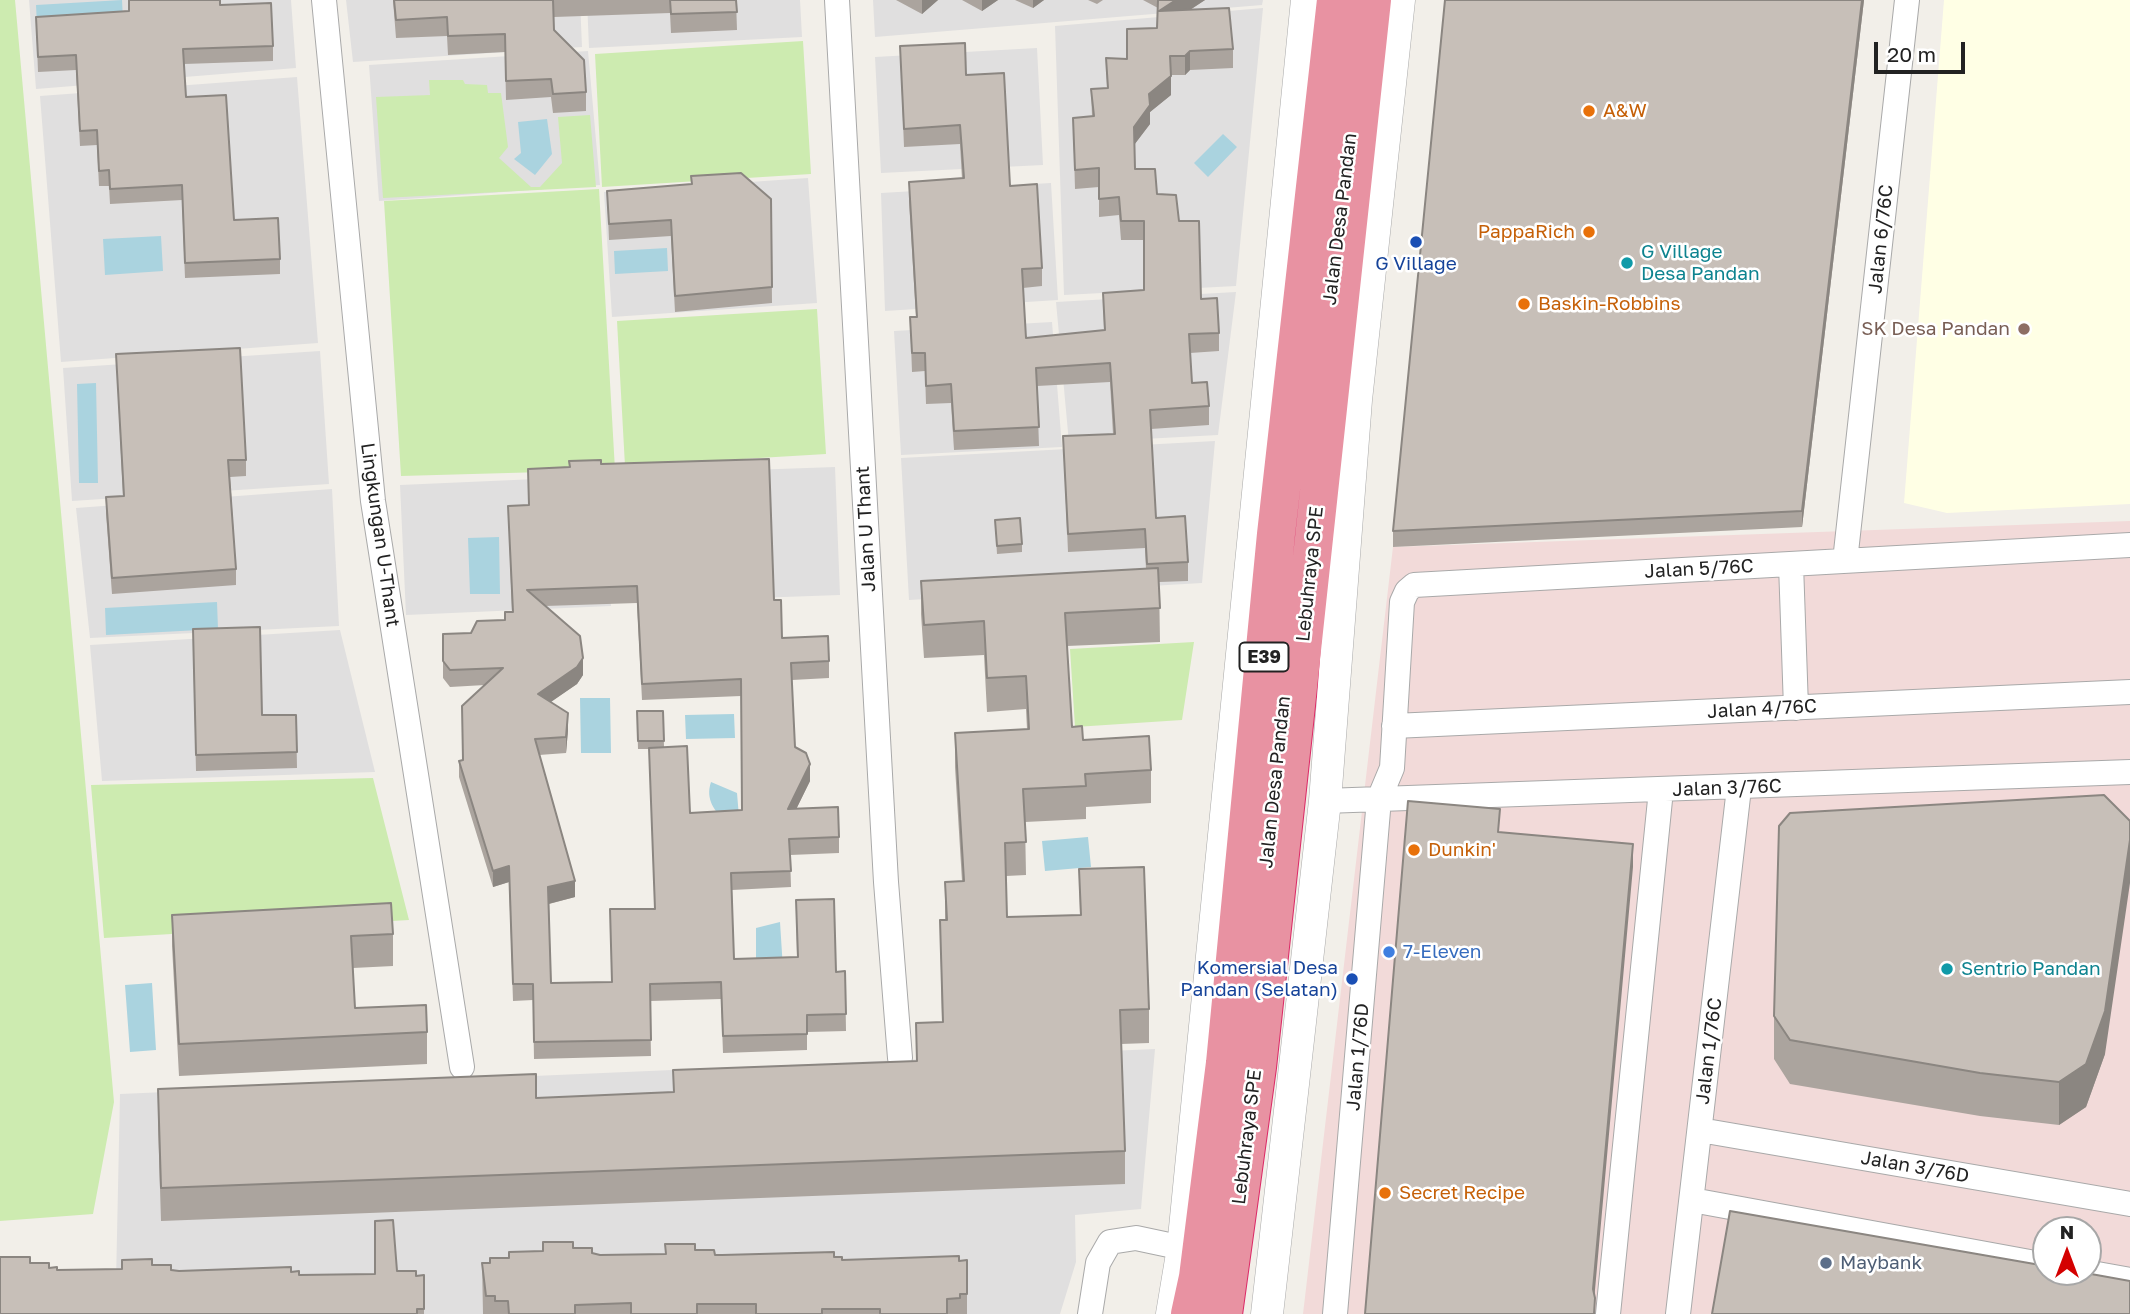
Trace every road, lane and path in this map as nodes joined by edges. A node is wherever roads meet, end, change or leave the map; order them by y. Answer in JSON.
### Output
{"nodes":[{"id":1,"x":324,"y":0,"type":"edge"},
{"id":2,"x":837,"y":0,"type":"edge"},
{"id":3,"x":1364,"y":0,"type":"edge"},
{"id":4,"x":1372,"y":0,"type":"edge"},
{"id":5,"x":1399,"y":0,"type":"edge"},
{"id":6,"x":1907,"y":0,"type":"edge"},
{"id":7,"x":1315,"y":5,"type":"edge"},
{"id":8,"x":2130,"y":545,"type":"edge"},
{"id":9,"x":1845,"y":561,"type":"junction"},
{"id":10,"x":1791,"y":564,"type":"junction"},
{"id":11,"x":2130,"y":692,"type":"edge"},
{"id":12,"x":1796,"y":708,"type":"junction"},
{"id":13,"x":1394,"y":726,"type":"junction"},
{"id":14,"x":2130,"y":772,"type":"edge"},
{"id":15,"x":1739,"y":788,"type":"junction"},
{"id":16,"x":1661,"y":790,"type":"junction"},
{"id":17,"x":1379,"y":799,"type":"junction"},
{"id":18,"x":1325,"y":801,"type":"junction"},
{"id":19,"x":900,"y":1058,"type":"dead end"},
{"id":20,"x":462,"y":1067,"type":"dead end"},
{"id":21,"x":1700,"y":1130,"type":"junction"},
{"id":22,"x":1692,"y":1200,"type":"junction"},
{"id":23,"x":2130,"y":1204,"type":"edge"},
{"id":24,"x":1183,"y":1248,"type":"junction"},
{"id":25,"x":2032,"y":1262,"type":"edge"},
{"id":26,"x":2102,"y":1275,"type":"edge"},
{"id":27,"x":2130,"y":1280,"type":"edge"},
{"id":28,"x":1090,"y":1314,"type":"edge"},
{"id":29,"x":1172,"y":1314,"type":"edge"},
{"id":30,"x":1190,"y":1314,"type":"edge"},
{"id":31,"x":1220,"y":1314,"type":"edge"},
{"id":32,"x":1267,"y":1314,"type":"edge"},
{"id":33,"x":1335,"y":1314,"type":"edge"},
{"id":34,"x":1608,"y":1314,"type":"edge"},
{"id":35,"x":1678,"y":1314,"type":"edge"}],
"edges":[{"from":1,"to":20,"type":"street","name":"Lingkungan U-Thant"},
{"from":2,"to":19,"type":"street","name":"Jalan U Thant"},
{"from":3,"to":31,"type":"street","name":"Jalan Desa Pandan"},
{"from":4,"to":31,"type":"highway","name":"Lebuhraya SPE","number":"E39"},
{"from":5,"to":18,"type":"street","name":"Jalan Desa Pandan"},
{"from":6,"to":9,"type":"street","name":"Jalan 6/76C"},
{"from":7,"to":24,"type":"street"},
{"from":7,"to":30,"type":"highway","name":"Lebuhraya SPE","number":"E39"},
{"from":8,"to":9,"type":"street","name":"Jalan 5/76C"},
{"from":9,"to":10,"type":"street","name":"Jalan 5/76C"},
{"from":10,"to":12,"type":"street"},
{"from":10,"to":13,"type":"street","name":"Jalan 5/76C"},
{"from":11,"to":12,"type":"street","name":"Jalan 4/76C"},
{"from":12,"to":13,"type":"street","name":"Jalan 4/76C"},
{"from":13,"to":17,"type":"street"},
{"from":14,"to":15,"type":"street","name":"Jalan 3/76C"},
{"from":15,"to":16,"type":"street","name":"Jalan 3/76C"},
{"from":15,"to":21,"type":"street","name":"Jalan 1/76C"},
{"from":16,"to":17,"type":"street","name":"Jalan 3/76C"},
{"from":16,"to":34,"type":"street"},
{"from":17,"to":18,"type":"street","name":"Jalan 3/76C"},
{"from":17,"to":33,"type":"street","name":"Jalan 1/76D"},
{"from":18,"to":32,"type":"street","name":"Jalan Desa Pandan"},
{"from":21,"to":22,"type":"street","name":"Jalan 1/76C"},
{"from":21,"to":23,"type":"street","name":"Jalan 3/76D"},
{"from":22,"to":25,"type":"street"},
{"from":22,"to":35,"type":"street","name":"Jalan 1/76C"},
{"from":24,"to":28,"type":"street"},
{"from":24,"to":29,"type":"street"},
{"from":26,"to":27,"type":"street"}]}
